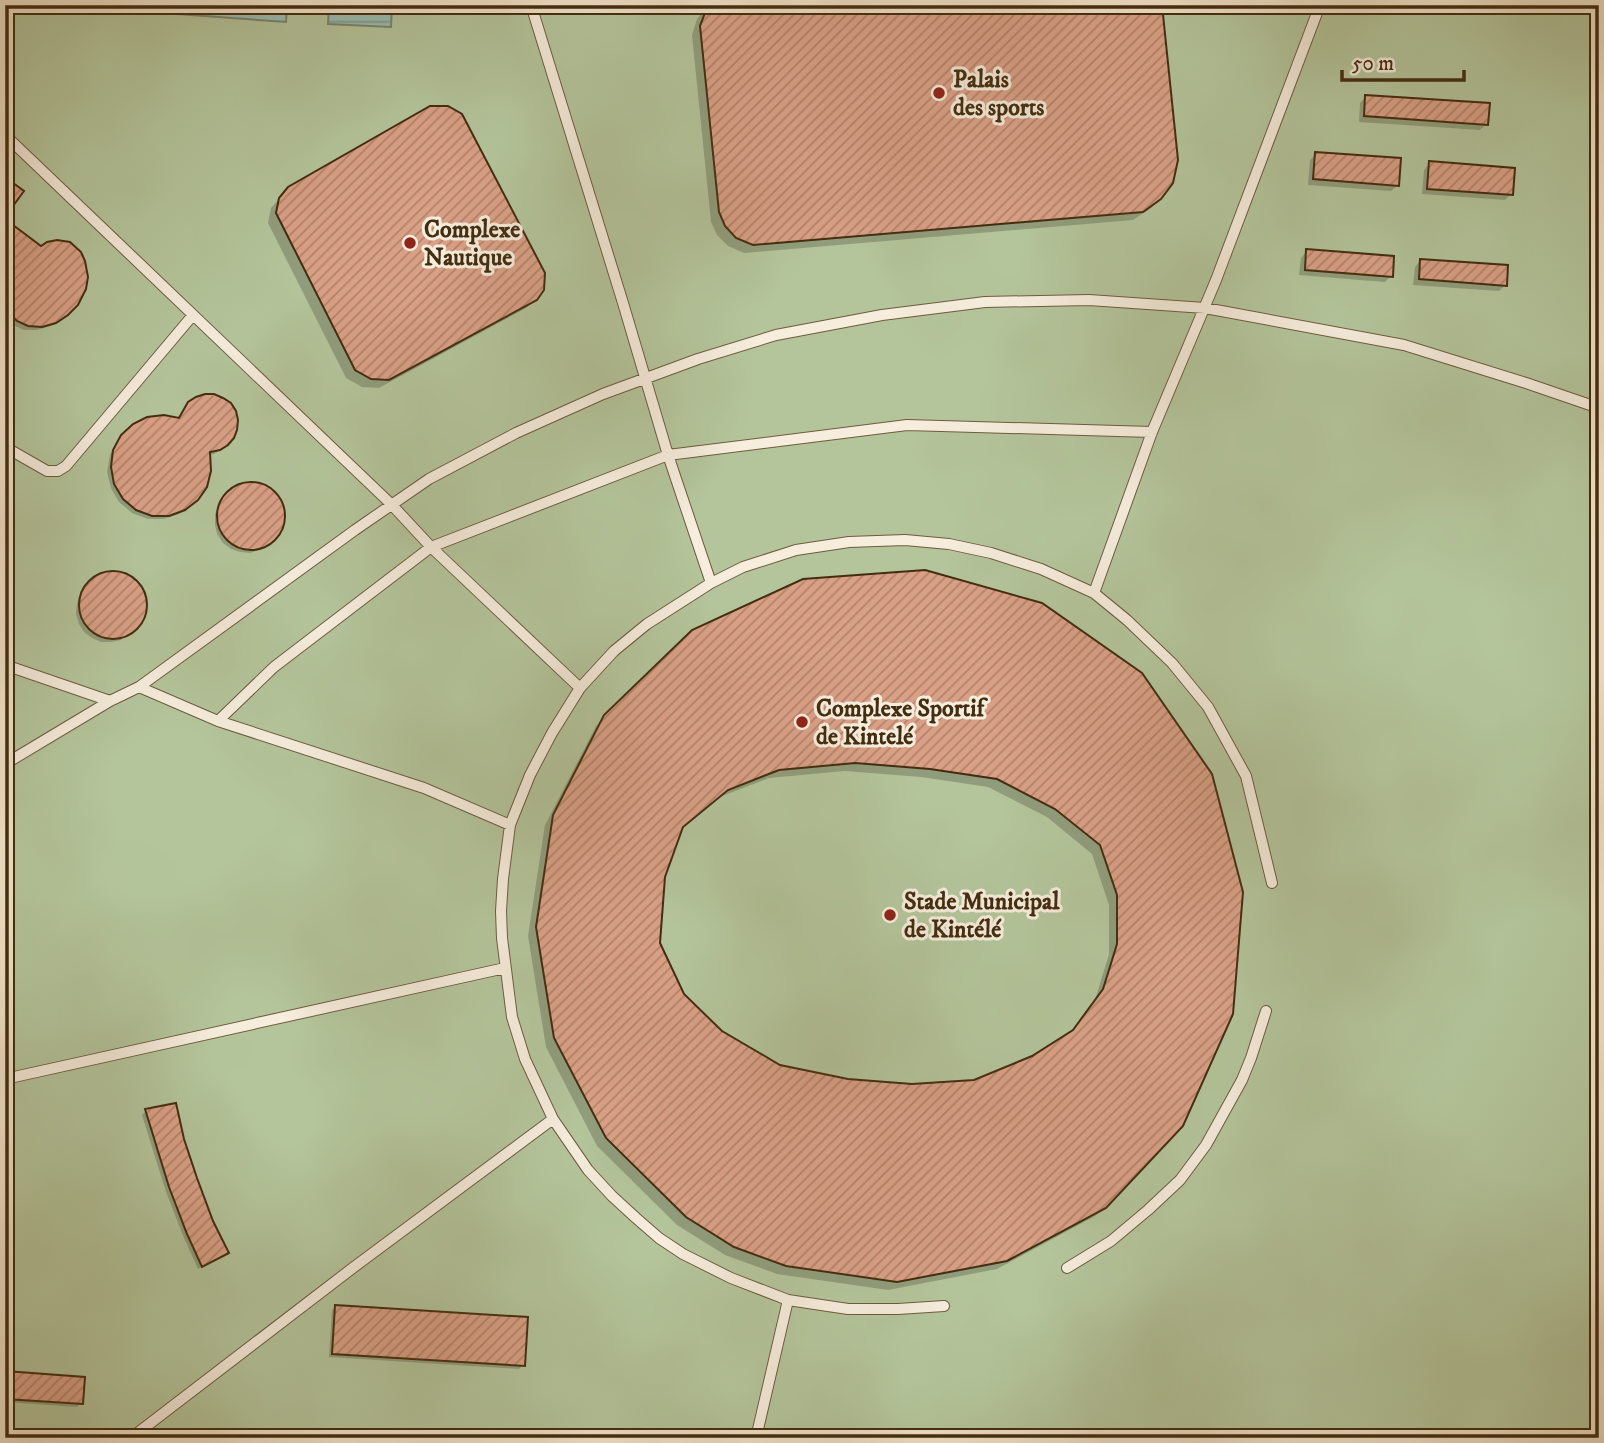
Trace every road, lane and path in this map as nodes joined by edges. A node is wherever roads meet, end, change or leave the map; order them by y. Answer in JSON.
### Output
{"nodes":[{"id":1,"x":531,"y":5,"type":"edge"},
{"id":2,"x":1320,"y":5,"type":"edge"},
{"id":3,"x":5,"y":135,"type":"edge"},
{"id":4,"x":1205,"y":308,"type":"junction"},
{"id":5,"x":194,"y":315,"type":"junction"},
{"id":6,"x":646,"y":378,"type":"junction"},
{"id":7,"x":1599,"y":408,"type":"edge"},
{"id":8,"x":1152,"y":432,"type":"junction"},
{"id":9,"x":5,"y":447,"type":"edge"},
{"id":10,"x":668,"y":456,"type":"junction"},
{"id":11,"x":392,"y":505,"type":"junction"},
{"id":12,"x":431,"y":547,"type":"junction"},
{"id":13,"x":712,"y":583,"type":"junction"},
{"id":14,"x":1094,"y":593,"type":"junction"},
{"id":15,"x":5,"y":665,"type":"edge"},
{"id":16,"x":139,"y":687,"type":"junction"},
{"id":17,"x":580,"y":688,"type":"junction"},
{"id":18,"x":110,"y":701,"type":"junction"},
{"id":19,"x":218,"y":721,"type":"junction"},
{"id":20,"x":5,"y":764,"type":"edge"},
{"id":21,"x":510,"y":825,"type":"junction"},
{"id":22,"x":1272,"y":883,"type":"dead end"},
{"id":23,"x":505,"y":968,"type":"junction"},
{"id":24,"x":1266,"y":1011,"type":"dead end"},
{"id":25,"x":5,"y":1079,"type":"edge"},
{"id":26,"x":553,"y":1119,"type":"junction"},
{"id":27,"x":1067,"y":1268,"type":"dead end"},
{"id":28,"x":788,"y":1300,"type":"junction"},
{"id":29,"x":944,"y":1306,"type":"dead end"},
{"id":30,"x":131,"y":1438,"type":"edge"},
{"id":31,"x":756,"y":1438,"type":"edge"}],
"edges":[{"from":1,"to":6,"type":"lane"},
{"from":2,"to":4,"type":"lane"},
{"from":3,"to":5,"type":"lane"},
{"from":4,"to":6,"type":"lane"},
{"from":4,"to":7,"type":"lane"},
{"from":4,"to":8,"type":"lane"},
{"from":5,"to":9,"type":"lane"},
{"from":5,"to":11,"type":"lane"},
{"from":6,"to":10,"type":"lane"},
{"from":6,"to":11,"type":"lane"},
{"from":8,"to":10,"type":"lane"},
{"from":8,"to":14,"type":"lane"},
{"from":10,"to":12,"type":"lane"},
{"from":10,"to":13,"type":"lane"},
{"from":11,"to":12,"type":"lane"},
{"from":11,"to":16,"type":"lane"},
{"from":12,"to":17,"type":"lane"},
{"from":12,"to":19,"type":"lane"},
{"from":13,"to":14,"type":"lane"},
{"from":13,"to":17,"type":"lane"},
{"from":14,"to":22,"type":"lane"},
{"from":15,"to":18,"type":"lane"},
{"from":16,"to":18,"type":"lane"},
{"from":16,"to":19,"type":"lane"},
{"from":17,"to":21,"type":"lane"},
{"from":18,"to":20,"type":"lane"},
{"from":19,"to":21,"type":"lane"},
{"from":21,"to":23,"type":"lane"},
{"from":23,"to":25,"type":"lane"},
{"from":23,"to":26,"type":"lane"},
{"from":24,"to":27,"type":"lane"},
{"from":26,"to":28,"type":"lane"},
{"from":26,"to":30,"type":"lane"},
{"from":28,"to":29,"type":"lane"},
{"from":28,"to":31,"type":"lane"}]}
